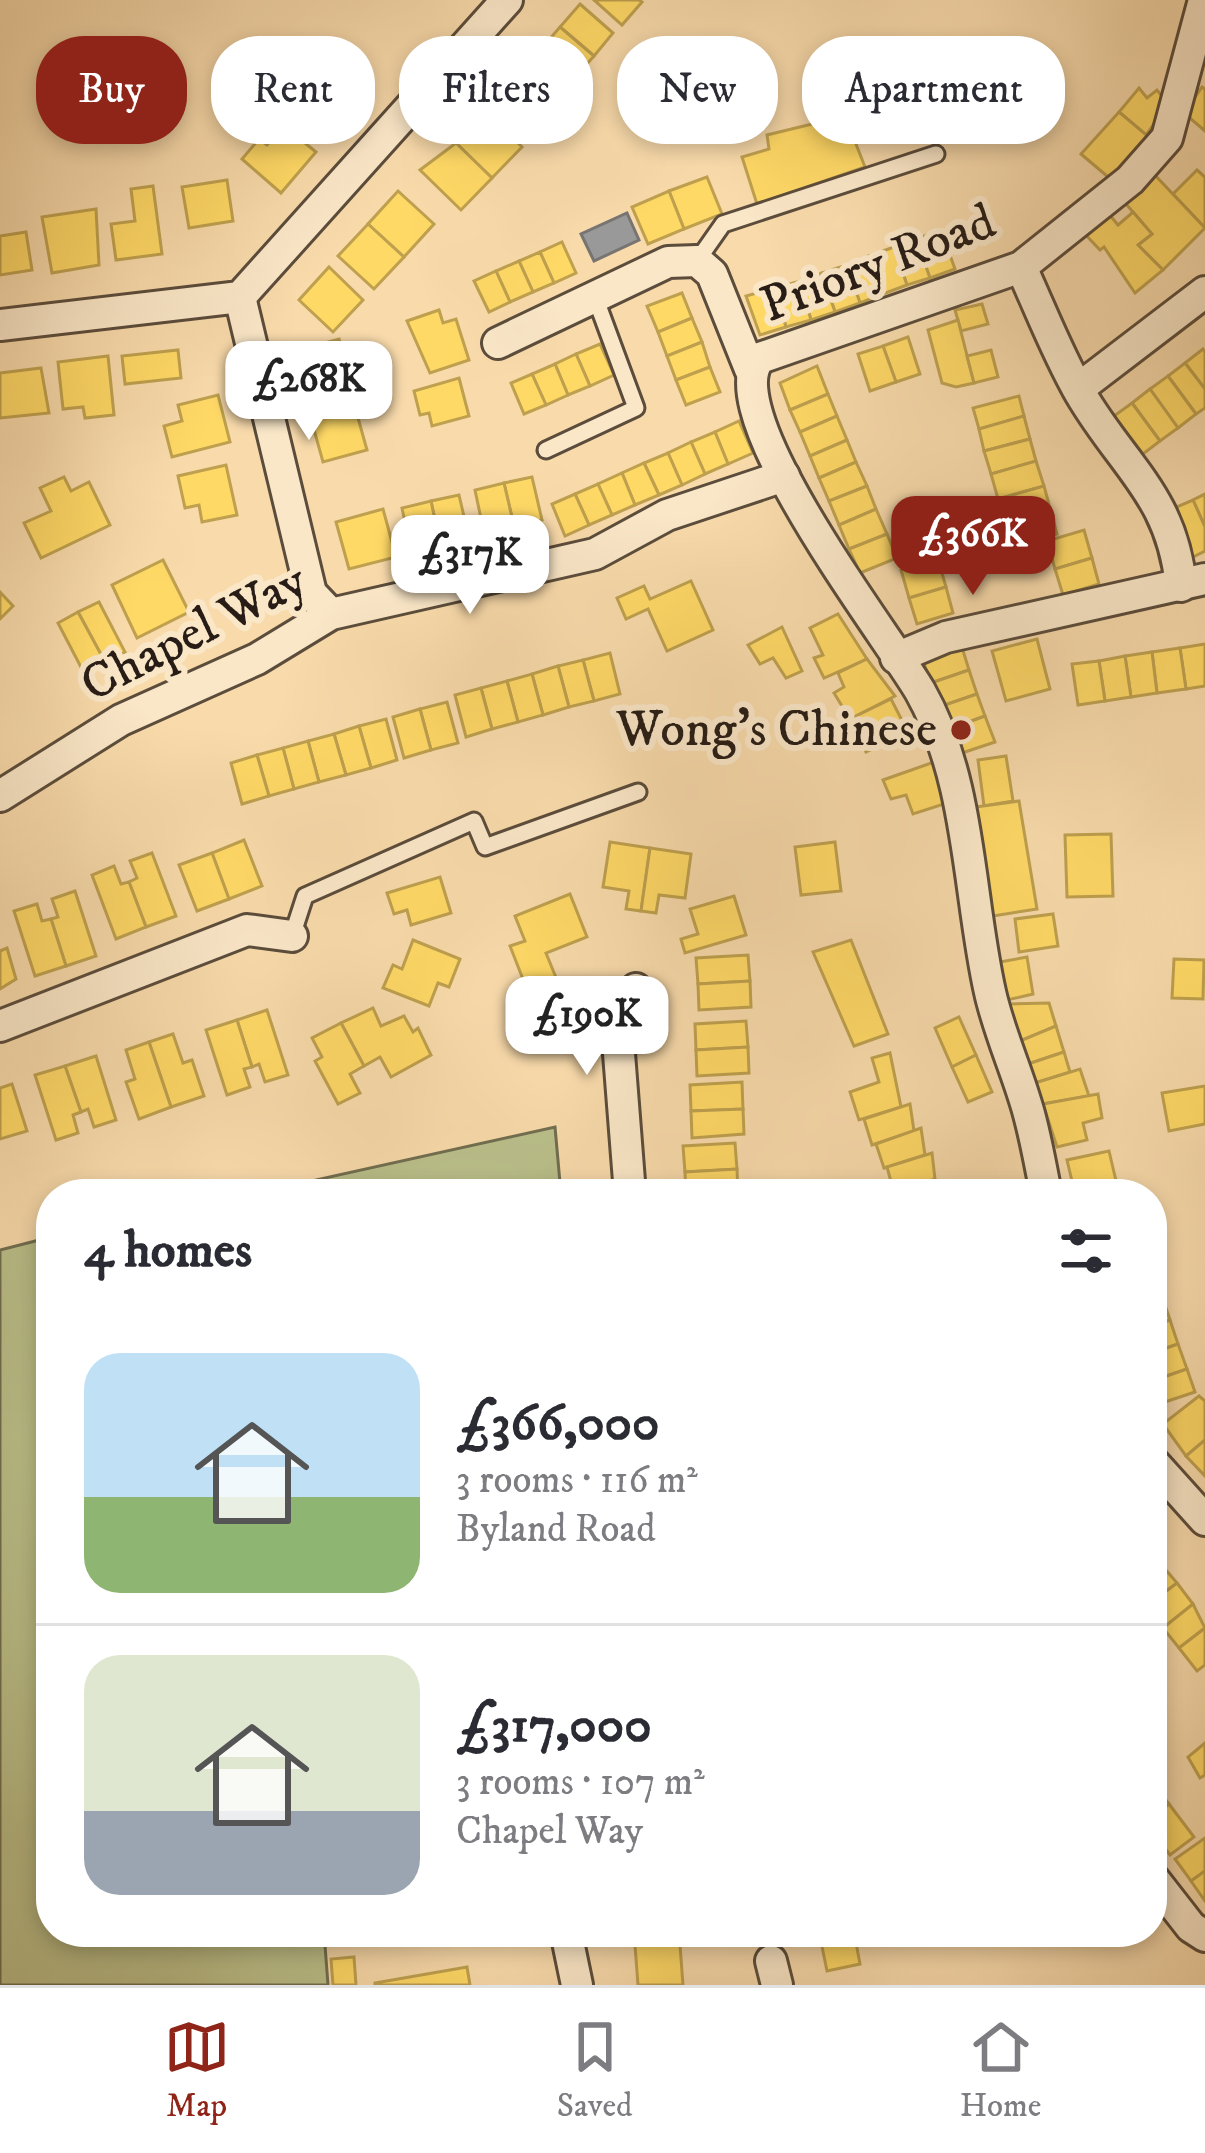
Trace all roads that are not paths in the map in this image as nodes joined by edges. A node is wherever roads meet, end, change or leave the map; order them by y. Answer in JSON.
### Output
{"nodes":[{"id":1,"x":507,"y":0,"type":"edge"},
{"id":2,"x":1204,"y":0,"type":"edge"},
{"id":3,"x":936,"y":154,"type":"dead end"},
{"id":4,"x":698,"y":261,"type":"junction"},
{"id":5,"x":1021,"y":267,"type":"junction"},
{"id":6,"x":1205,"y":292,"type":"edge"},
{"id":7,"x":240,"y":297,"type":"junction"},
{"id":8,"x":595,"y":297,"type":"junction"},
{"id":9,"x":0,"y":325,"type":"edge"},
{"id":10,"x":498,"y":344,"type":"dead end"},
{"id":11,"x":750,"y":369,"type":"junction"},
{"id":12,"x":1078,"y":389,"type":"junction"},
{"id":13,"x":546,"y":450,"type":"dead end"},
{"id":14,"x":784,"y":476,"type":"junction"},
{"id":15,"x":1193,"y":582,"type":"edge"},
{"id":16,"x":331,"y":614,"type":"junction"},
{"id":17,"x":896,"y":658,"type":"junction"},
{"id":18,"x":638,"y":792,"type":"dead end"},
{"id":19,"x":0,"y":796,"type":"edge"},
{"id":20,"x":292,"y":936,"type":"joint"},
{"id":21,"x":636,"y":989,"type":"dead end"},
{"id":22,"x":0,"y":1026,"type":"edge"},
{"id":23,"x":629,"y":1179,"type":"edge"},
{"id":24,"x":1043,"y":1179,"type":"edge"},
{"id":25,"x":1167,"y":1478,"type":"edge"},
{"id":26,"x":1205,"y":1520,"type":"edge"},
{"id":27,"x":1167,"y":1897,"type":"edge"},
{"id":28,"x":1205,"y":1936,"type":"edge"},
{"id":29,"x":569,"y":1947,"type":"edge"},
{"id":30,"x":577,"y":1985,"type":"edge"}],
"edges":[{"from":1,"to":7,"type":"street"},
{"from":2,"to":5,"type":"street","name":"Priory Road"},
{"from":3,"to":4,"type":"lane"},
{"from":4,"to":8,"type":"street"},
{"from":4,"to":11,"type":"street"},
{"from":5,"to":11,"type":"street","name":"Priory Road"},
{"from":5,"to":12,"type":"street"},
{"from":6,"to":12,"type":"street"},
{"from":7,"to":9,"type":"street"},
{"from":7,"to":16,"type":"street"},
{"from":8,"to":10,"type":"street"},
{"from":8,"to":13,"type":"lane"},
{"from":11,"to":14,"type":"street","name":"Priory Road"},
{"from":12,"to":15,"type":"street"},
{"from":14,"to":16,"type":"street","name":"Chapel Way"},
{"from":14,"to":17,"type":"street","name":"Priory Road"},
{"from":15,"to":17,"type":"street"},
{"from":16,"to":19,"type":"street","name":"Chapel Way"},
{"from":17,"to":24,"type":"street","name":"Priory Road"},
{"from":18,"to":20,"type":"lane"},
{"from":20,"to":22,"type":"street"},
{"from":21,"to":23,"type":"street"},
{"from":25,"to":26,"type":"street"},
{"from":27,"to":28,"type":"street"},
{"from":29,"to":30,"type":"street"}]}
